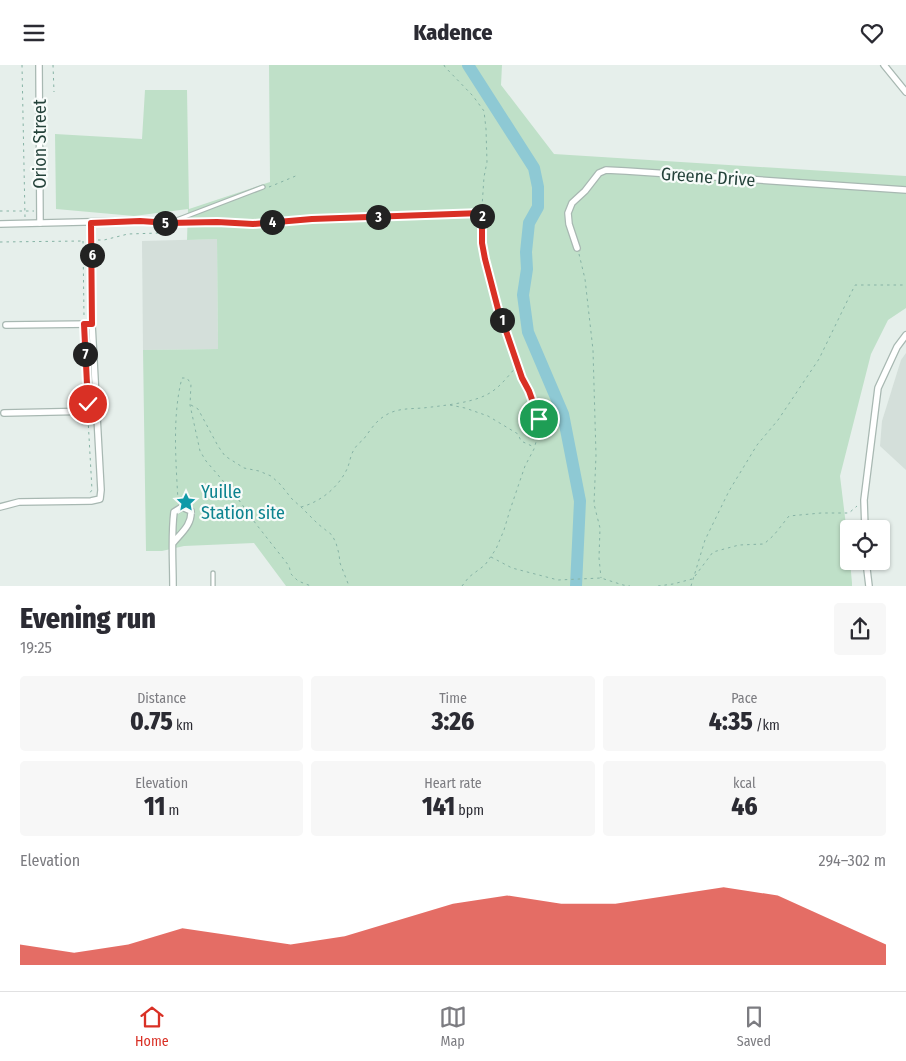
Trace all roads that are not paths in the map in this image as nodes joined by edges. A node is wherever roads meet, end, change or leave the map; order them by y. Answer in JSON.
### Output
{"nodes":[{"id":1,"x":39,"y":65,"type":"edge"},
{"id":2,"x":884,"y":65,"type":"edge"},
{"id":3,"x":906,"y":92,"type":"edge"},
{"id":4,"x":263,"y":187,"type":"road end"},
{"id":5,"x":906,"y":189,"type":"edge"},
{"id":6,"x":482,"y":213,"type":"road end"},
{"id":7,"x":40,"y":223,"type":"junction"},
{"id":8,"x":91,"y":223,"type":"junction"},
{"id":9,"x":169,"y":223,"type":"junction"},
{"id":10,"x":0,"y":224,"type":"edge"},
{"id":11,"x":577,"y":248,"type":"road end"},
{"id":12,"x":92,"y":324,"type":"junction"},
{"id":13,"x":6,"y":325,"type":"dead end"},
{"id":14,"x":906,"y":335,"type":"edge"},
{"id":15,"x":97,"y":411,"type":"junction"},
{"id":16,"x":4,"y":413,"type":"dead end"},
{"id":17,"x":0,"y":507,"type":"edge"},
{"id":18,"x":865,"y":520,"type":"edge"},
{"id":19,"x":173,"y":543,"type":"junction"},
{"id":20,"x":867,"y":570,"type":"edge"},
{"id":21,"x":213,"y":573,"type":"dead end"},
{"id":22,"x":173,"y":586,"type":"edge"},
{"id":23,"x":213,"y":586,"type":"edge"},
{"id":24,"x":869,"y":586,"type":"edge"}],
"edges":[{"from":1,"to":7,"type":"street","name":"Orion Street"},
{"from":2,"to":3,"type":"street"},
{"from":4,"to":9,"type":"lane"},
{"from":5,"to":11,"type":"street","name":"Greene Drive"},
{"from":6,"to":9,"type":"street"},
{"from":7,"to":8,"type":"street"},
{"from":7,"to":10,"type":"street"},
{"from":8,"to":9,"type":"street"},
{"from":8,"to":12,"type":"street"},
{"from":12,"to":13,"type":"street"},
{"from":12,"to":15,"type":"street"},
{"from":14,"to":18,"type":"street"},
{"from":15,"to":16,"type":"street"},
{"from":15,"to":17,"type":"street"},
{"from":19,"to":19,"type":"street"},
{"from":19,"to":22,"type":"street"},
{"from":20,"to":24,"type":"street"},
{"from":21,"to":23,"type":"lane"}]}
